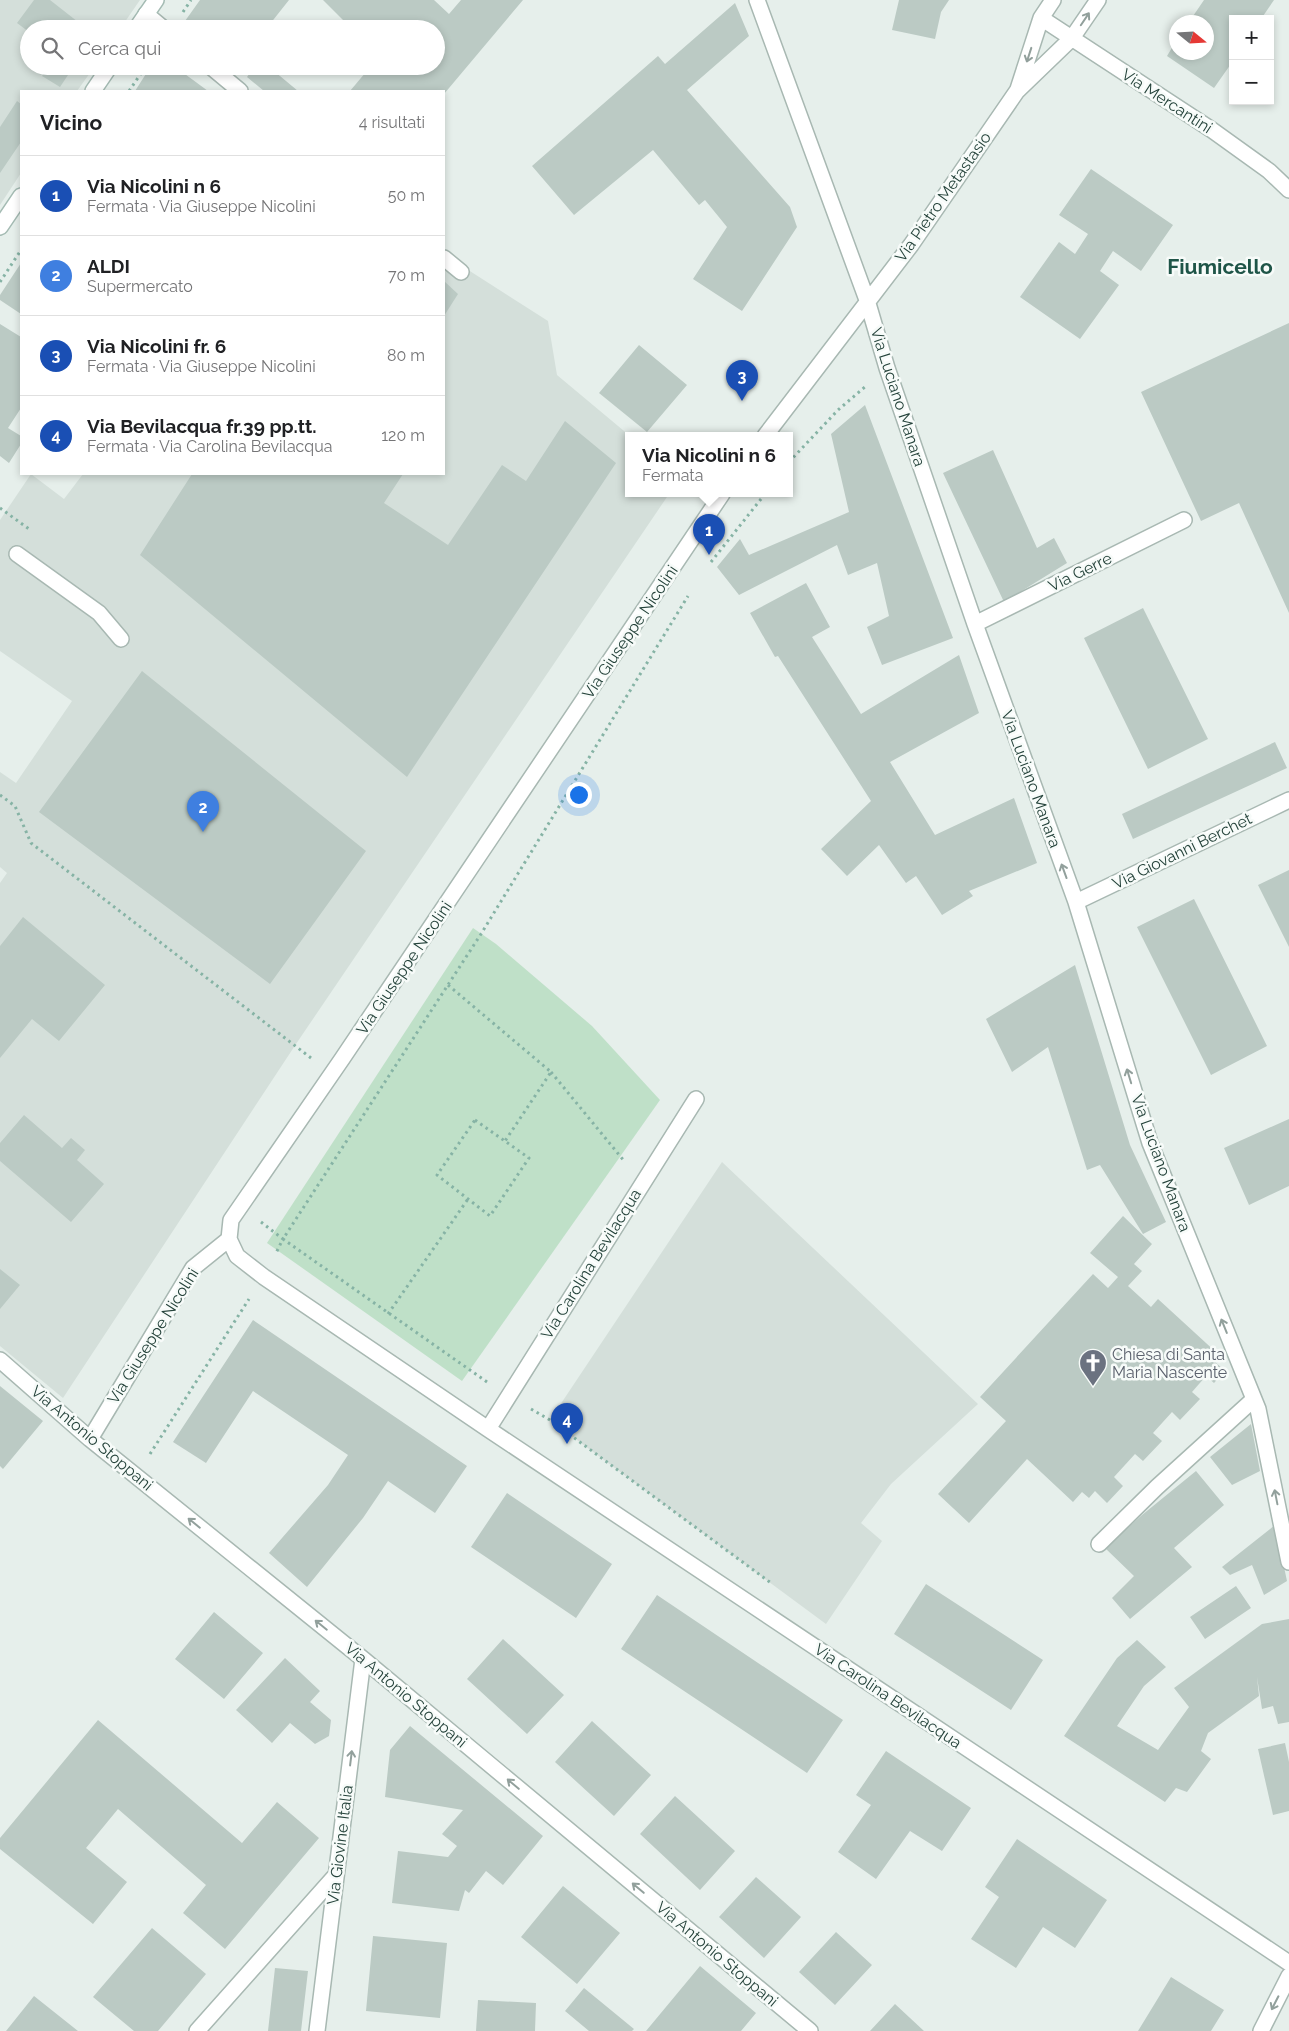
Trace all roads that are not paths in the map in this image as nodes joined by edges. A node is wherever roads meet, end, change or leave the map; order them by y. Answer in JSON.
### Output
{"nodes":[{"id":1,"x":156,"y":0,"type":"edge"},
{"id":2,"x":757,"y":0,"type":"edge"},
{"id":3,"x":1053,"y":0,"type":"edge"},
{"id":4,"x":1098,"y":0,"type":"edge"},
{"id":5,"x":146,"y":14,"type":"junction"},
{"id":6,"x":1041,"y":18,"type":"junction"},
{"id":7,"x":142,"y":20,"type":"edge"},
{"id":8,"x":153,"y":20,"type":"edge"},
{"id":9,"x":1072,"y":38,"type":"junction"},
{"id":10,"x":104,"y":75,"type":"edge"},
{"id":11,"x":221,"y":75,"type":"edge"},
{"id":12,"x":94,"y":90,"type":"edge"},
{"id":13,"x":239,"y":90,"type":"edge"},
{"id":14,"x":1017,"y":92,"type":"junction"},
{"id":15,"x":1289,"y":190,"type":"edge"},
{"id":16,"x":20,"y":197,"type":"edge"},
{"id":17,"x":0,"y":227,"type":"edge"},
{"id":18,"x":445,"y":259,"type":"edge"},
{"id":19,"x":460,"y":272,"type":"dead end"},
{"id":20,"x":868,"y":300,"type":"junction"},
{"id":21,"x":768,"y":432,"type":"edge"},
{"id":22,"x":720,"y":497,"type":"edge"},
{"id":23,"x":1184,"y":520,"type":"dead end"},
{"id":24,"x":17,"y":554,"type":"dead end"},
{"id":25,"x":975,"y":624,"type":"junction"},
{"id":26,"x":121,"y":639,"type":"dead end"},
{"id":27,"x":1289,"y":800,"type":"edge"},
{"id":28,"x":1076,"y":902,"type":"junction"},
{"id":29,"x":696,"y":1099,"type":"dead end"},
{"id":30,"x":229,"y":1238,"type":"junction"},
{"id":31,"x":0,"y":1360,"type":"edge"},
{"id":32,"x":1254,"y":1399,"type":"junction"},
{"id":33,"x":488,"y":1429,"type":"junction"},
{"id":34,"x":90,"y":1439,"type":"junction"},
{"id":35,"x":1099,"y":1544,"type":"dead end"},
{"id":36,"x":1289,"y":1562,"type":"edge"},
{"id":37,"x":363,"y":1659,"type":"junction"},
{"id":38,"x":336,"y":1876,"type":"junction"},
{"id":39,"x":1289,"y":1962,"type":"edge"},
{"id":40,"x":1289,"y":1976,"type":"edge"},
{"id":41,"x":198,"y":2031,"type":"edge"},
{"id":42,"x":317,"y":2031,"type":"edge"},
{"id":43,"x":810,"y":2031,"type":"edge"},
{"id":44,"x":1261,"y":2031,"type":"edge"}],
"edges":[{"from":1,"to":5,"type":"street"},
{"from":2,"to":20,"type":"street","name":"Via Luciano Manara"},
{"from":3,"to":6,"type":"street","name":"Via Pietro Metastasio"},
{"from":9,"to":4,"type":"street","name":"Via Pietro Metastasio","one_way":true},
{"from":5,"to":7,"type":"street"},
{"from":5,"to":8,"type":"street"},
{"from":6,"to":9,"type":"street","name":"Via Mercantini"},
{"from":6,"to":14,"type":"street","name":"Via Pietro Metastasio","one_way":true},
{"from":9,"to":14,"type":"street","name":"Via Pietro Metastasio"},
{"from":9,"to":15,"type":"street","name":"Via Mercantini"},
{"from":10,"to":12,"type":"street"},
{"from":11,"to":13,"type":"street"},
{"from":14,"to":20,"type":"street","name":"Via Pietro Metastasio"},
{"from":16,"to":17,"type":"street"},
{"from":18,"to":19,"type":"street"},
{"from":20,"to":21,"type":"street"},
{"from":20,"to":25,"type":"street","name":"Via Luciano Manara"},
{"from":22,"to":30,"type":"street","name":"Via Giuseppe Nicolini"},
{"from":23,"to":25,"type":"street","name":"Via Gerre"},
{"from":24,"to":26,"type":"street"},
{"from":28,"to":25,"type":"street","name":"Via Luciano Manara","one_way":true},
{"from":27,"to":28,"type":"street","name":"Via Giovanni Berchet"},
{"from":32,"to":28,"type":"street","name":"Via Luciano Manara","one_way":true},
{"from":29,"to":33,"type":"street","name":"Via Carolina Bevilacqua"},
{"from":30,"to":33,"type":"street","name":"Via Carolina Bevilacqua"},
{"from":30,"to":34,"type":"street","name":"Via Giuseppe Nicolini"},
{"from":31,"to":34,"type":"street","name":"Via Antonio Stoppani"},
{"from":32,"to":35,"type":"street"},
{"from":36,"to":32,"type":"street","name":"Via Luciano Manara","one_way":true},
{"from":33,"to":39,"type":"street","name":"Via Carolina Bevilacqua"},
{"from":37,"to":34,"type":"street","name":"Via Antonio Stoppani","one_way":true},
{"from":38,"to":37,"type":"street","name":"Via Giovine Italia","one_way":true},
{"from":43,"to":37,"type":"street","name":"Via Antonio Stoppani","one_way":true},
{"from":38,"to":41,"type":"street"},
{"from":38,"to":42,"type":"street","name":"Via Giovine Italia"},
{"from":40,"to":44,"type":"street","one_way":true}]}
